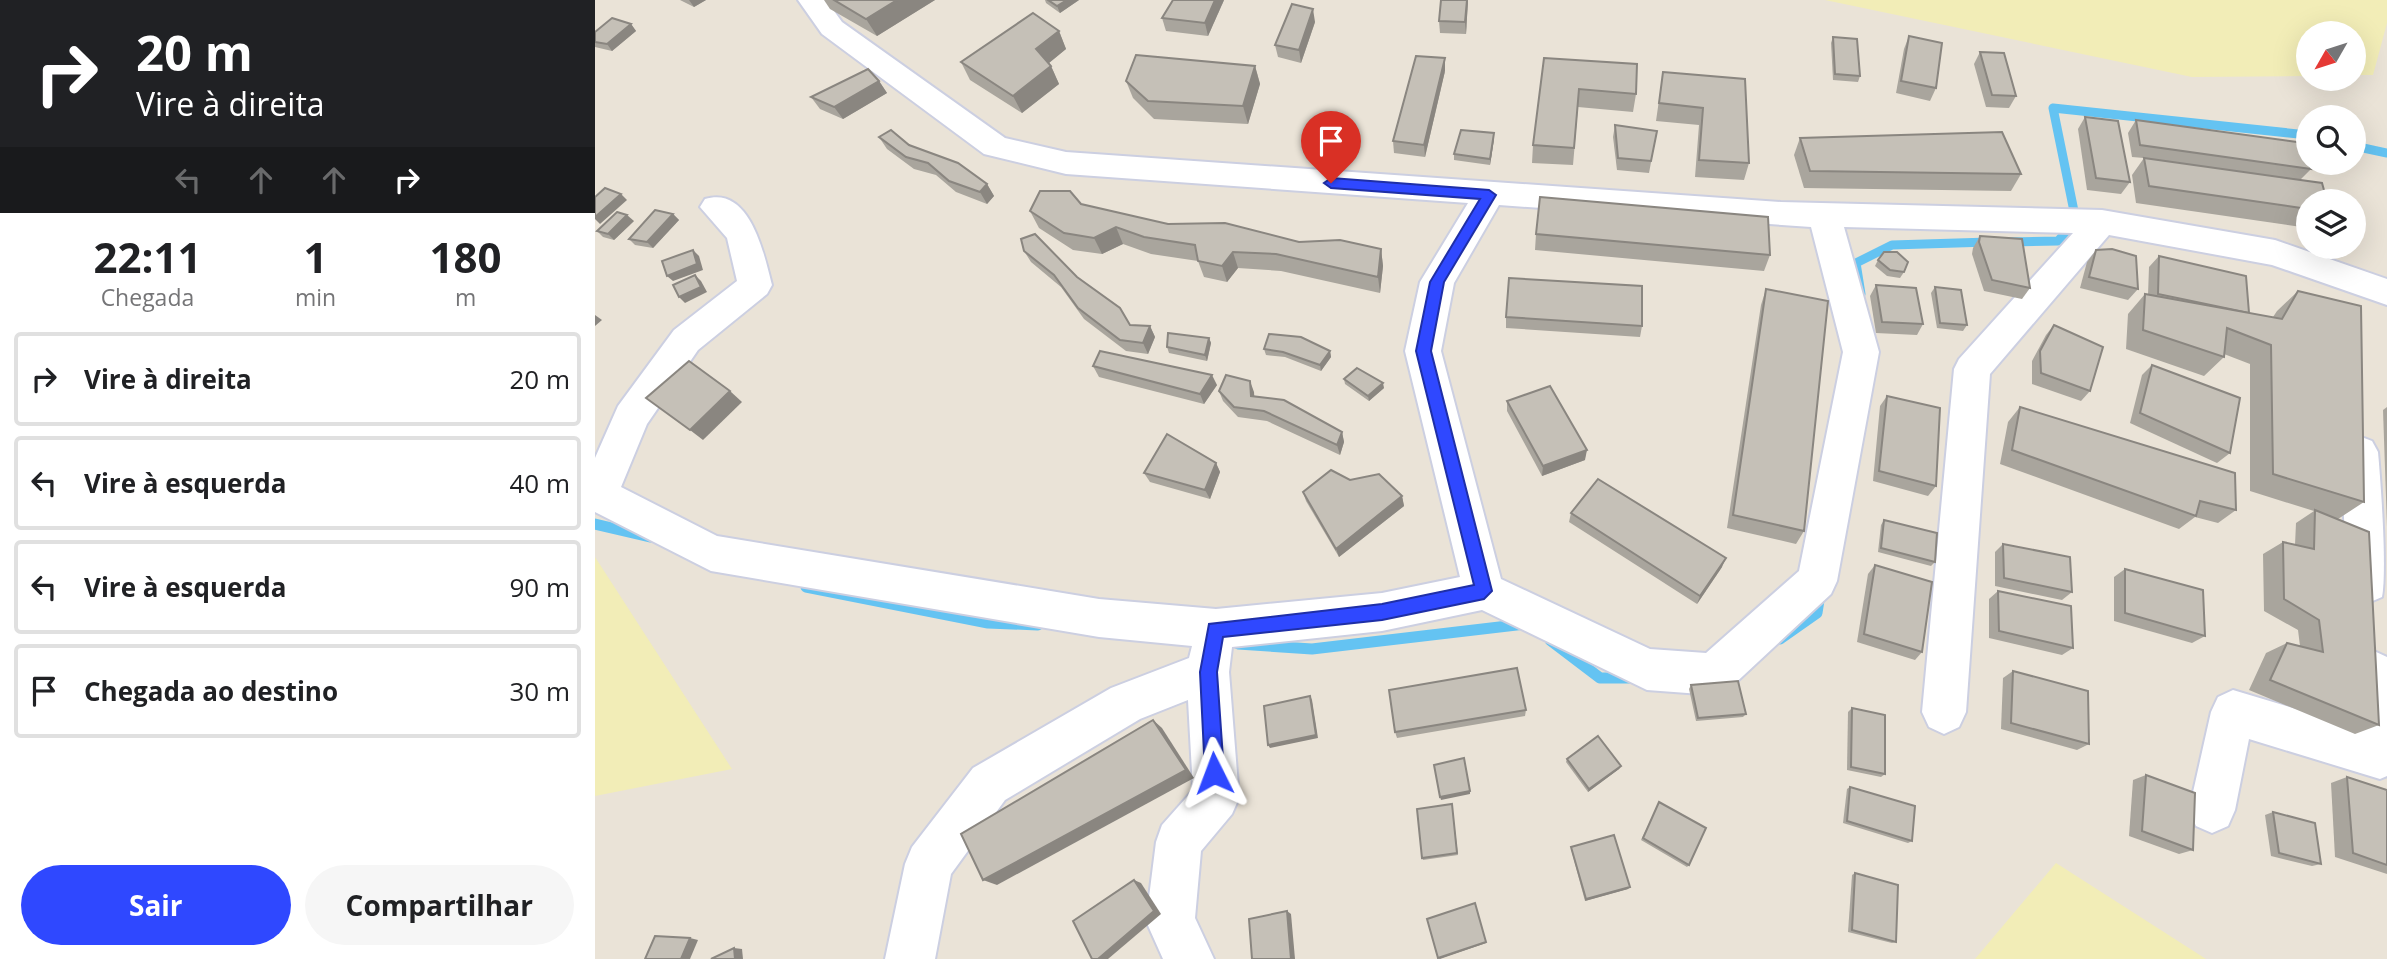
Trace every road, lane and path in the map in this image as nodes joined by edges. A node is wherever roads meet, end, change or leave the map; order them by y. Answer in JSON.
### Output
{"nodes":[{"id":1,"x":812,"y":0,"type":"edge"},
{"id":2,"x":1489,"y":195,"type":"junction"},
{"id":3,"x":716,"y":207,"type":"dead end"},
{"id":4,"x":1824,"y":215,"type":"junction"},
{"id":5,"x":2102,"y":222,"type":"junction"},
{"id":6,"x":2348,"y":279,"type":"junction"},
{"id":7,"x":2387,"y":292,"type":"edge"},
{"id":8,"x":2350,"y":320,"type":"edge"},
{"id":9,"x":2357,"y":415,"type":"edge"},
{"id":10,"x":1484,"y":591,"type":"junction"},
{"id":11,"x":1212,"y":651,"type":"junction"},
{"id":12,"x":1944,"y":712,"type":"dead end"},
{"id":13,"x":2383,"y":758,"type":"edge"},
{"id":14,"x":2212,"y":810,"type":"dead end"},
{"id":15,"x":910,"y":959,"type":"edge"},
{"id":16,"x":1189,"y":959,"type":"edge"}],
"edges":[{"from":1,"to":2,"type":"street"},
{"from":2,"to":4,"type":"street"},
{"from":2,"to":10,"type":"street"},
{"from":3,"to":11,"type":"street"},
{"from":4,"to":5,"type":"street"},
{"from":4,"to":10,"type":"street"},
{"from":5,"to":6,"type":"street"},
{"from":5,"to":12,"type":"street"},
{"from":6,"to":7,"type":"street"},
{"from":6,"to":8,"type":"street"},
{"from":9,"to":13,"type":"street"},
{"from":10,"to":11,"type":"street"},
{"from":11,"to":15,"type":"street"},
{"from":11,"to":16,"type":"street"},
{"from":13,"to":14,"type":"street"}]}
